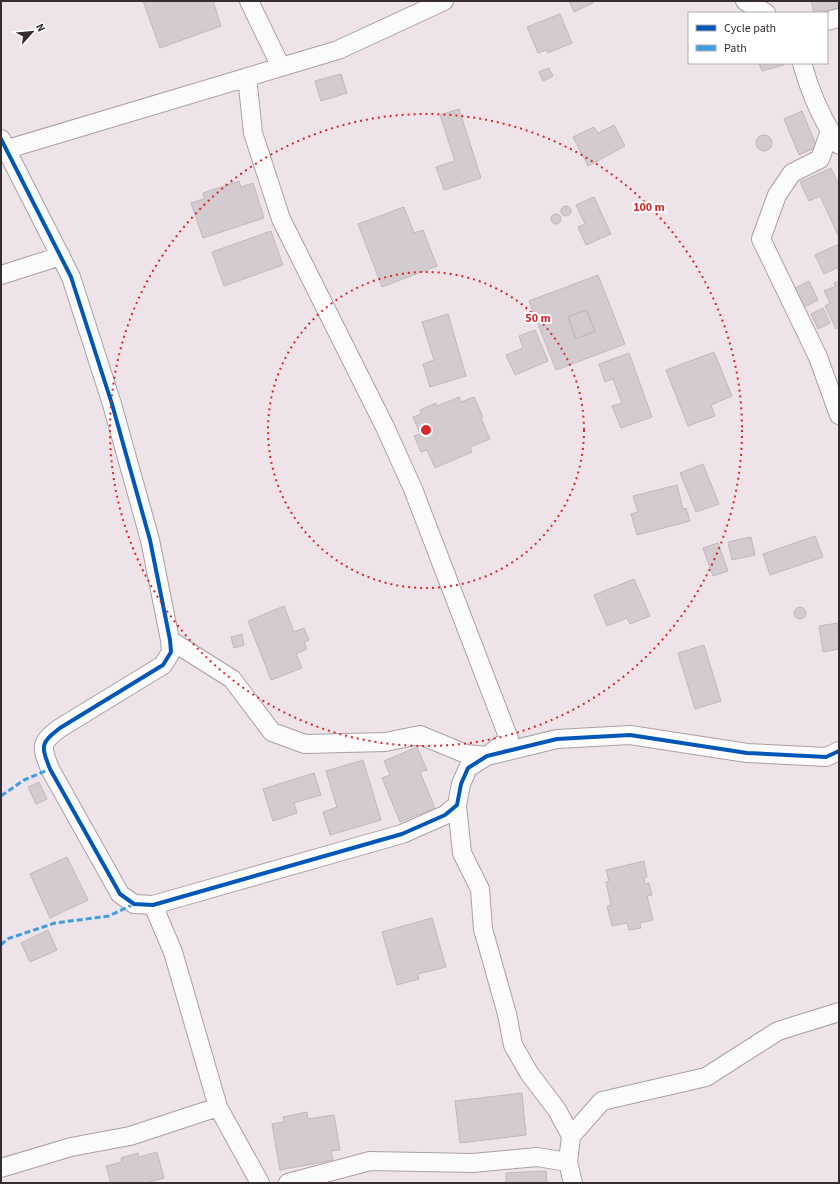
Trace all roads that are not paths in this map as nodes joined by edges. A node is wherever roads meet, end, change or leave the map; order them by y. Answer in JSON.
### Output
{"nodes":[{"id":1,"x":249,"y":1,"type":"edge"},
{"id":2,"x":444,"y":1,"type":"edge"},
{"id":3,"x":745,"y":1,"type":"edge"},
{"id":4,"x":764,"y":12,"type":"edge"},
{"id":5,"x":839,"y":18,"type":"edge"},
{"id":6,"x":828,"y":21,"type":"edge"},
{"id":7,"x":802,"y":64,"type":"edge"},
{"id":8,"x":281,"y":67,"type":"junction"},
{"id":9,"x":247,"y":77,"type":"junction"},
{"id":10,"x":834,"y":138,"type":"edge"},
{"id":11,"x":3,"y":146,"type":"edge"},
{"id":12,"x":61,"y":256,"type":"junction"},
{"id":13,"x":1,"y":275,"type":"edge"},
{"id":14,"x":839,"y":415,"type":"edge"},
{"id":15,"x":170,"y":640,"type":"junction"},
{"id":16,"x":839,"y":751,"type":"edge"},
{"id":17,"x":487,"y":756,"type":"junction"},
{"id":18,"x":457,"y":804,"type":"junction"},
{"id":19,"x":153,"y":905,"type":"junction"},
{"id":20,"x":839,"y":1012,"type":"edge"},
{"id":21,"x":218,"y":1107,"type":"junction"},
{"id":22,"x":571,"y":1136,"type":"junction"},
{"id":23,"x":568,"y":1162,"type":"junction"},
{"id":24,"x":1,"y":1168,"type":"edge"},
{"id":25,"x":260,"y":1183,"type":"edge"},
{"id":26,"x":288,"y":1183,"type":"edge"},
{"id":27,"x":573,"y":1183,"type":"edge"}],
"edges":[{"from":1,"to":8,"type":"street"},
{"from":2,"to":8,"type":"street"},
{"from":3,"to":4,"type":"street"},
{"from":5,"to":6,"type":"street"},
{"from":7,"to":10,"type":"street"},
{"from":8,"to":9,"type":"street"},
{"from":9,"to":11,"type":"street"},
{"from":9,"to":17,"type":"street"},
{"from":10,"to":14,"type":"street"},
{"from":11,"to":12,"type":"street"},
{"from":12,"to":13,"type":"street"},
{"from":12,"to":15,"type":"street"},
{"from":15,"to":17,"type":"street"},
{"from":15,"to":19,"type":"street"},
{"from":16,"to":17,"type":"street"},
{"from":17,"to":18,"type":"street"},
{"from":18,"to":19,"type":"street"},
{"from":18,"to":22,"type":"street"},
{"from":19,"to":21,"type":"street"},
{"from":20,"to":22,"type":"street"},
{"from":21,"to":24,"type":"street"},
{"from":21,"to":25,"type":"street"},
{"from":22,"to":23,"type":"street"},
{"from":23,"to":26,"type":"street"},
{"from":23,"to":27,"type":"street"}]}
